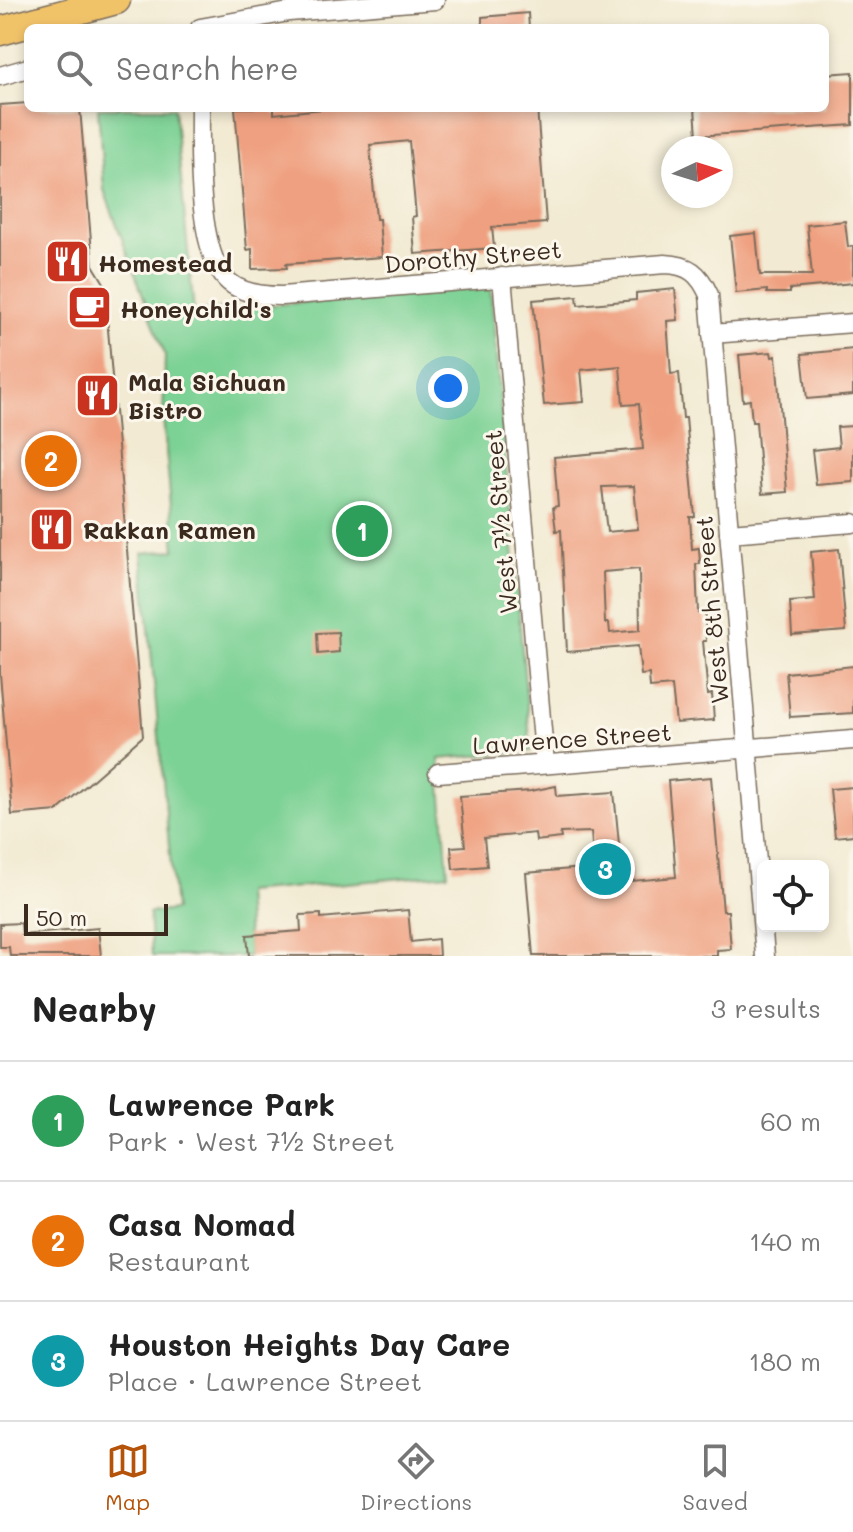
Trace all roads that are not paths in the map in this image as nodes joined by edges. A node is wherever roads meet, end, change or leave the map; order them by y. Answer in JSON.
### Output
{"nodes":[{"id":1,"x":116,"y":0,"type":"edge"},
{"id":2,"x":435,"y":0,"type":"edge"},
{"id":3,"x":26,"y":24,"type":"edge"},
{"id":4,"x":222,"y":24,"type":"edge"},
{"id":5,"x":24,"y":25,"type":"edge"},
{"id":6,"x":0,"y":31,"type":"edge"},
{"id":7,"x":24,"y":69,"type":"edge"},
{"id":8,"x":0,"y":76,"type":"edge"},
{"id":9,"x":200,"y":112,"type":"edge"},
{"id":10,"x":687,"y":268,"type":"joint"},
{"id":11,"x":502,"y":277,"type":"junction"},
{"id":12,"x":853,"y":323,"type":"edge"},
{"id":13,"x":712,"y":334,"type":"junction"},
{"id":14,"x":853,"y":523,"type":"edge"},
{"id":15,"x":729,"y":533,"type":"junction"},
{"id":16,"x":853,"y":740,"type":"edge"},
{"id":17,"x":747,"y":748,"type":"junction"},
{"id":18,"x":545,"y":764,"type":"junction"},
{"id":19,"x":438,"y":773,"type":"dead end"},
{"id":20,"x":765,"y":956,"type":"edge"}],
"edges":[{"from":1,"to":3,"type":"main road"},
{"from":2,"to":4,"type":"street"},
{"from":5,"to":6,"type":"main road"},
{"from":7,"to":8,"type":"street"},
{"from":9,"to":11,"type":"street","name":"Dorothy Street"},
{"from":10,"to":11,"type":"street","name":"Dorothy Street"},
{"from":10,"to":13,"type":"street","name":"West 8th Street"},
{"from":11,"to":18,"type":"street","name":"West 7½ Street"},
{"from":12,"to":13,"type":"street"},
{"from":13,"to":15,"type":"street","name":"West 8th Street"},
{"from":14,"to":15,"type":"street"},
{"from":15,"to":17,"type":"street","name":"West 8th Street"},
{"from":16,"to":17,"type":"street","name":"Lawrence Street"},
{"from":17,"to":18,"type":"street","name":"Lawrence Street"},
{"from":17,"to":20,"type":"street","name":"West 8th Street"},
{"from":18,"to":19,"type":"street","name":"Lawrence Street"}]}
